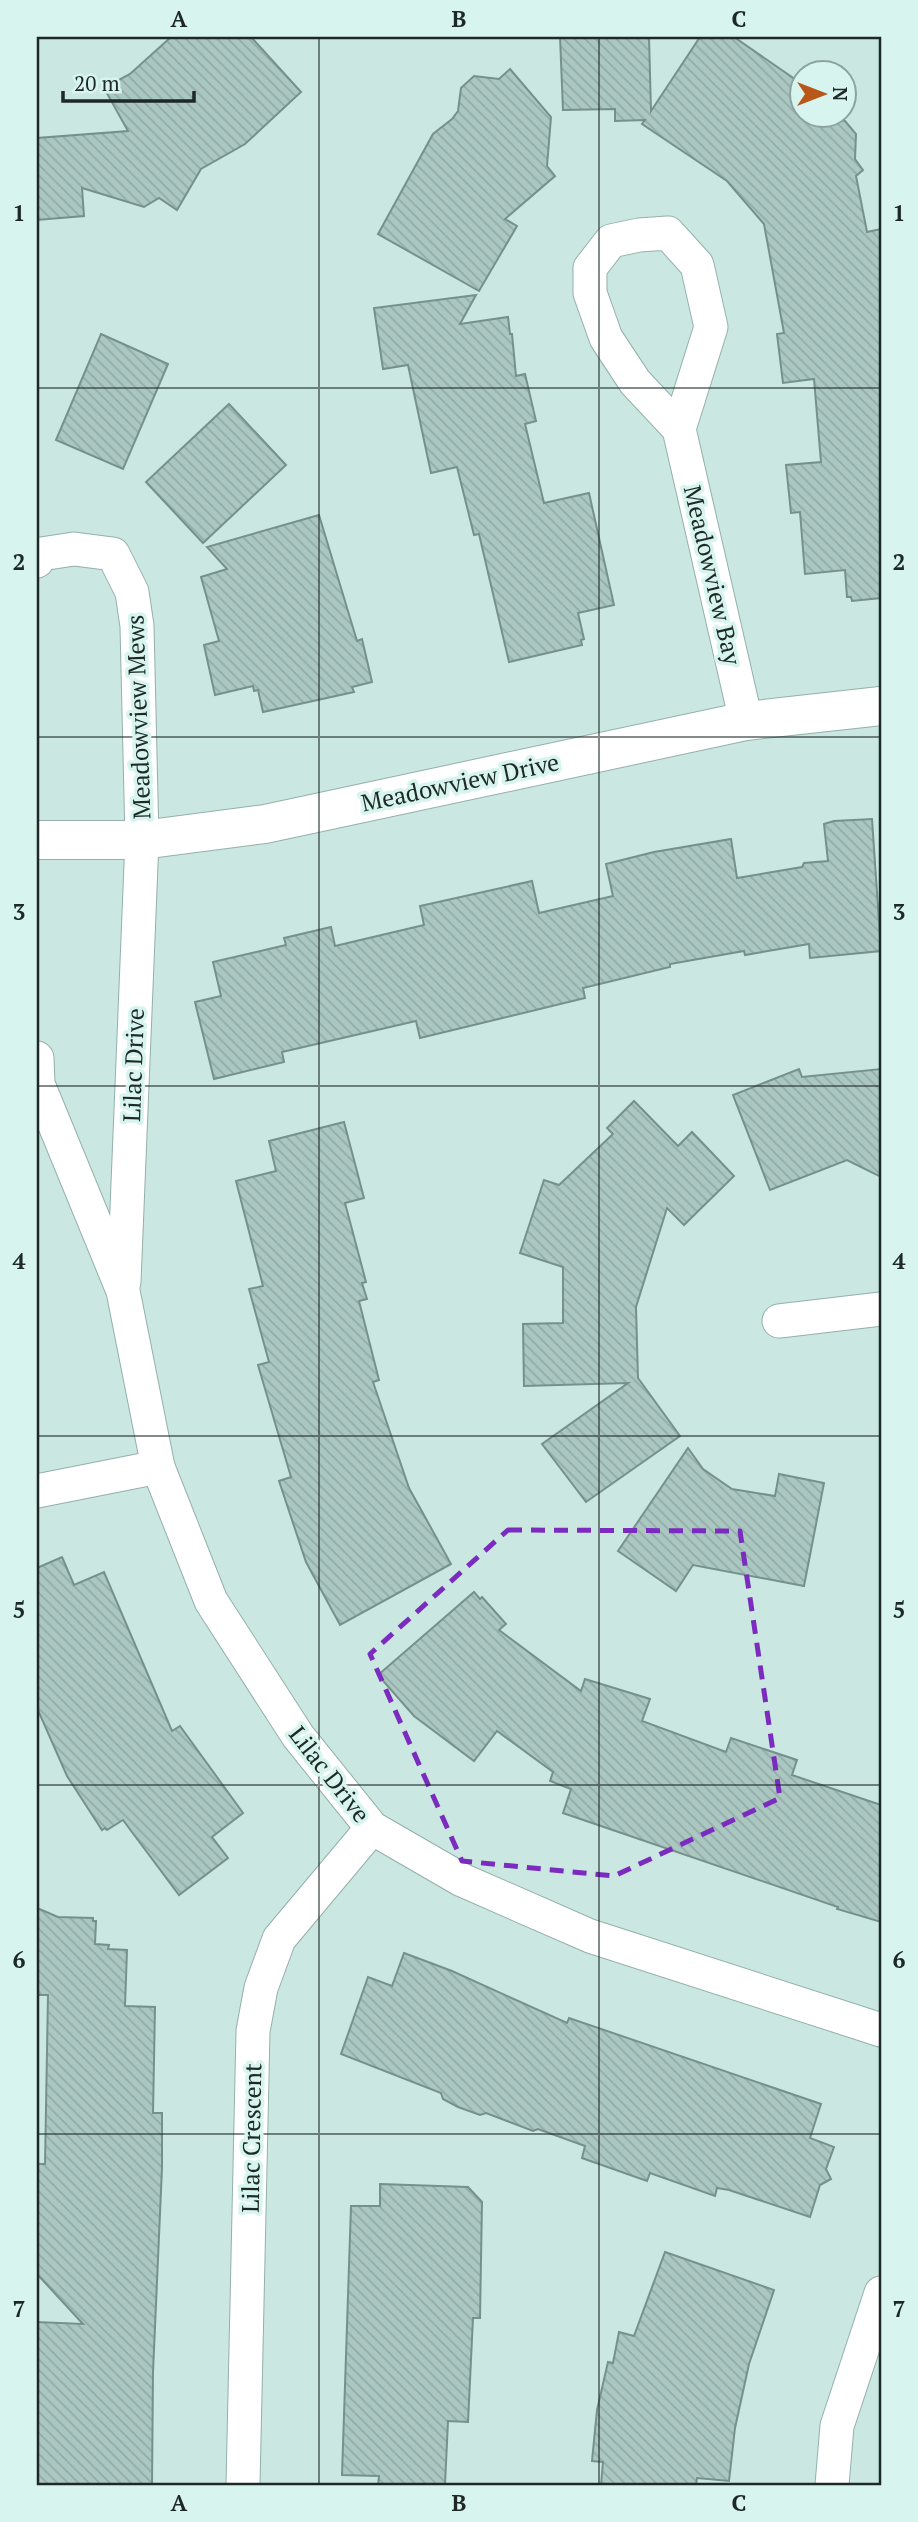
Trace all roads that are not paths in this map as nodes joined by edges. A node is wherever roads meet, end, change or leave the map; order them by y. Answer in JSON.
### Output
{"nodes":[{"id":1,"x":679,"y":429,"type":"junction"},
{"id":2,"x":37,"y":561,"type":"edge"},
{"id":3,"x":881,"y":706,"type":"edge"},
{"id":4,"x":746,"y":722,"type":"junction"},
{"id":5,"x":142,"y":839,"type":"junction"},
{"id":6,"x":37,"y":840,"type":"edge"},
{"id":7,"x":37,"y":1058,"type":"edge"},
{"id":8,"x":123,"y":1291,"type":"junction"},
{"id":9,"x":881,"y":1309,"type":"edge"},
{"id":10,"x":779,"y":1321,"type":"dead end"},
{"id":11,"x":158,"y":1467,"type":"junction"},
{"id":12,"x":37,"y":1491,"type":"edge"},
{"id":13,"x":372,"y":1828,"type":"junction"},
{"id":14,"x":881,"y":2029,"type":"edge"},
{"id":15,"x":881,"y":2293,"type":"edge"},
{"id":16,"x":243,"y":2485,"type":"edge"},
{"id":17,"x":832,"y":2485,"type":"edge"}],
"edges":[{"from":1,"to":1,"type":"street"},
{"from":1,"to":4,"type":"street","name":"Meadowview Bay"},
{"from":2,"to":5,"type":"street","name":"Meadowview Mews"},
{"from":3,"to":4,"type":"street","name":"Meadowview Drive"},
{"from":4,"to":5,"type":"street","name":"Meadowview Drive"},
{"from":5,"to":6,"type":"street","name":"Meadowview Drive"},
{"from":5,"to":8,"type":"street","name":"Lilac Drive"},
{"from":7,"to":8,"type":"street","name":"Lilac Drive"},
{"from":8,"to":11,"type":"street","name":"Lilac Drive"},
{"from":9,"to":10,"type":"street"},
{"from":11,"to":12,"type":"street"},
{"from":11,"to":13,"type":"street","name":"Lilac Drive"},
{"from":13,"to":14,"type":"street","name":"Lilac Drive"},
{"from":13,"to":16,"type":"street","name":"Lilac Crescent"},
{"from":15,"to":17,"type":"street"}]}
